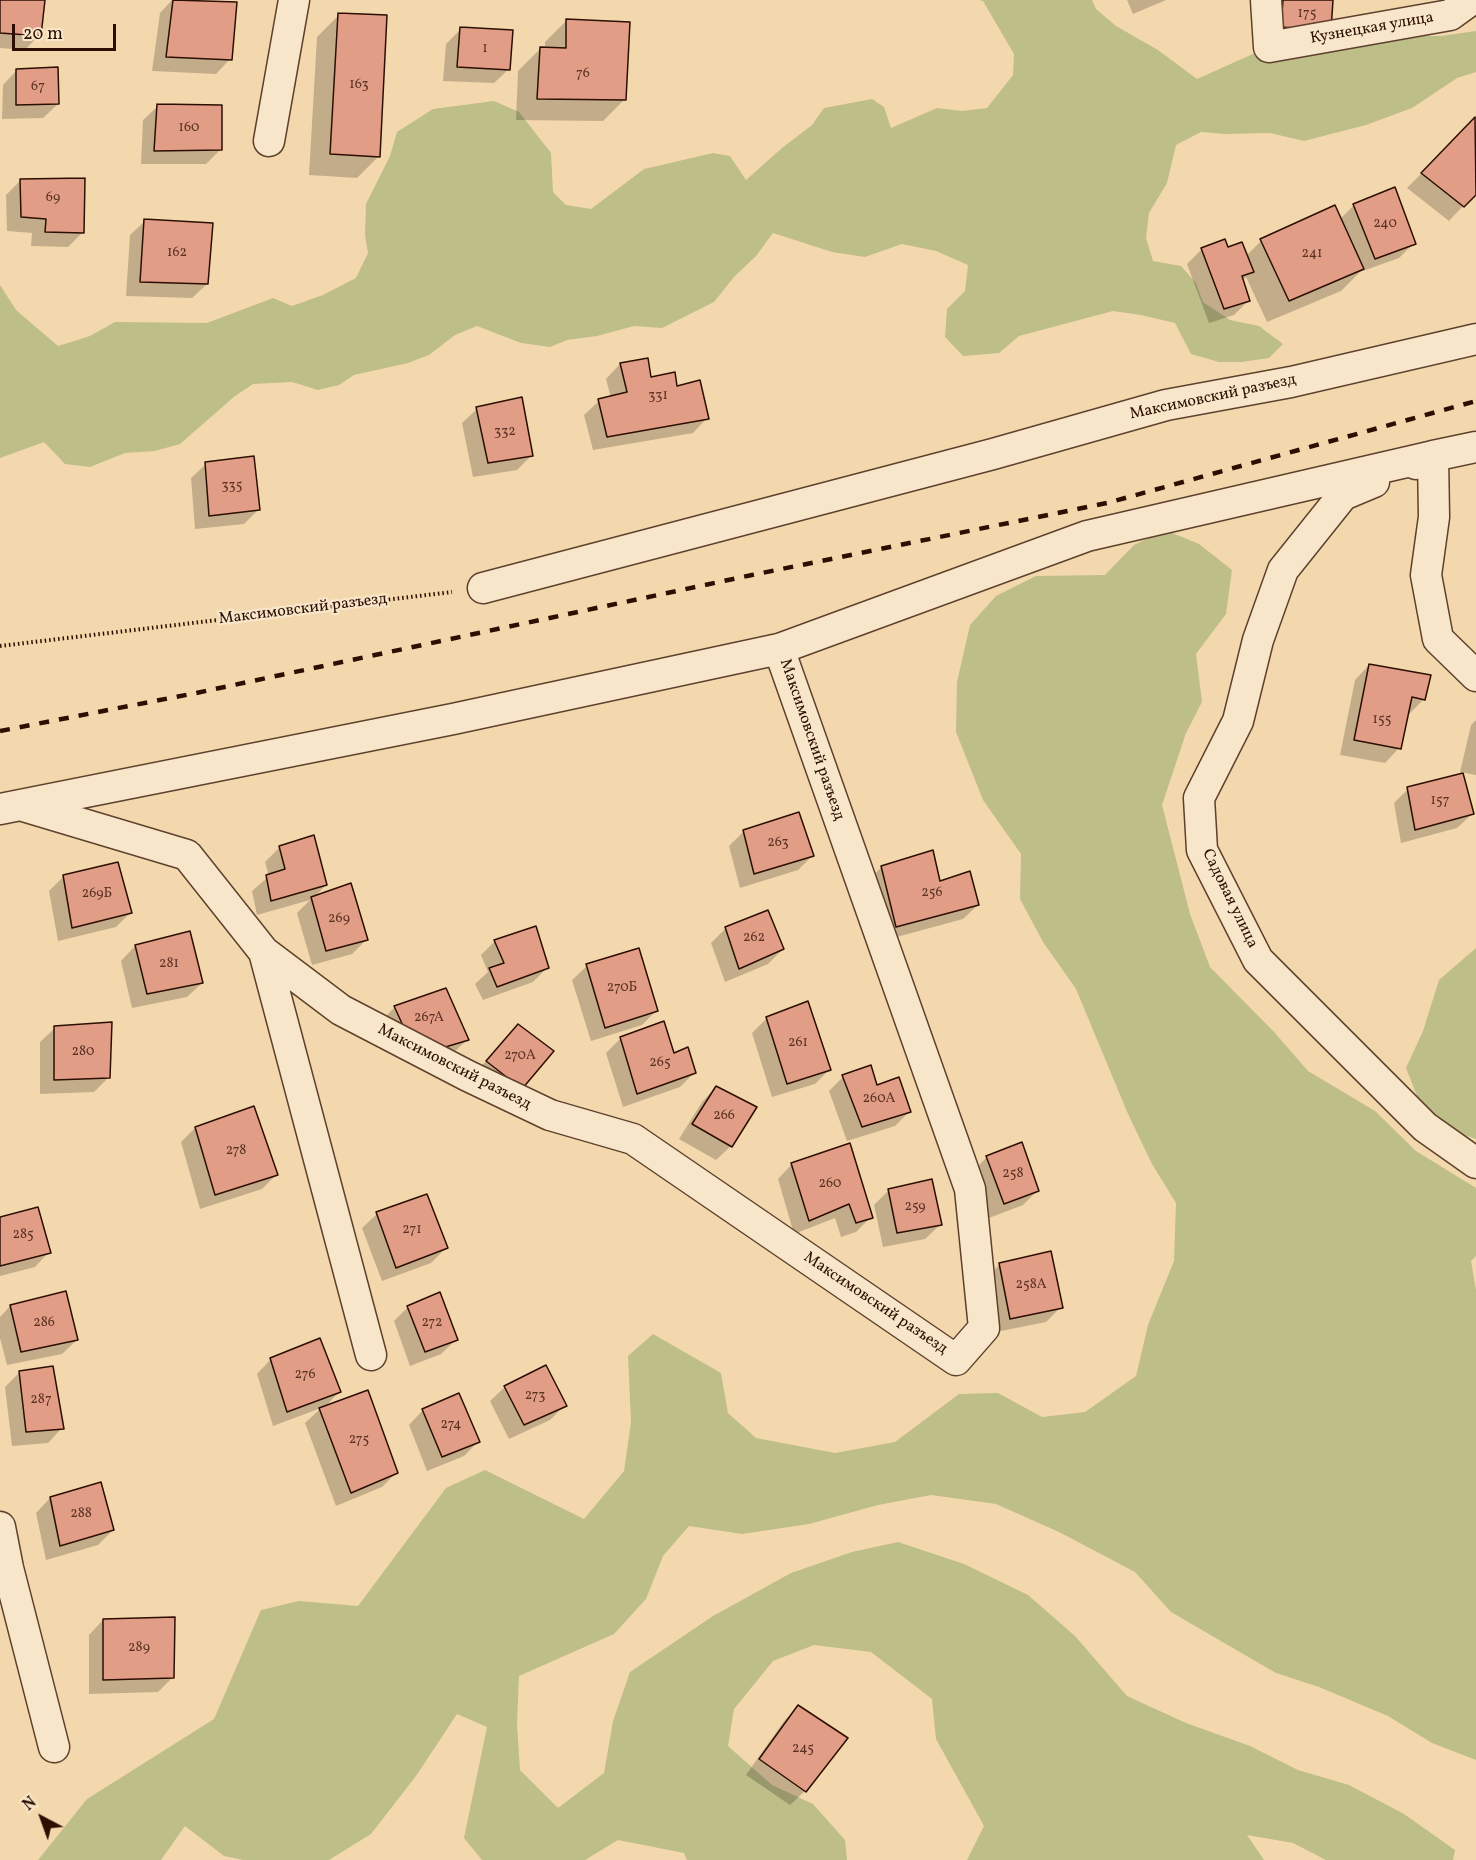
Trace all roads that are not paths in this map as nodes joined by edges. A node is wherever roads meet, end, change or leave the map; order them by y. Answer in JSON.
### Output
{"nodes":[{"id":1,"x":294,"y":0,"type":"edge"},
{"id":2,"x":1266,"y":0,"type":"edge"},
{"id":3,"x":1456,"y":5,"type":"edge"},
{"id":4,"x":269,"y":141,"type":"dead end"},
{"id":5,"x":1476,"y":339,"type":"edge"},
{"id":6,"x":1476,"y":447,"type":"edge"},
{"id":7,"x":1433,"y":456,"type":"junction"},
{"id":8,"x":483,"y":588,"type":"road end"},
{"id":9,"x":779,"y":649,"type":"junction"},
{"id":10,"x":1476,"y":676,"type":"edge"},
{"id":11,"x":9,"y":807,"type":"edge"},
{"id":12,"x":264,"y":952,"type":"junction"},
{"id":13,"x":1476,"y":1163,"type":"edge"},
{"id":14,"x":371,"y":1355,"type":"dead end"},
{"id":15,"x":0,"y":1527,"type":"edge"},
{"id":16,"x":54,"y":1748,"type":"dead end"}],
"edges":[{"from":1,"to":4,"type":"street"},
{"from":2,"to":3,"type":"street","name":"Кузнецкая улица"},
{"from":5,"to":8,"type":"street","name":"Максимовский разъезд"},
{"from":6,"to":7,"type":"street","name":"Максимовский разъезд"},
{"from":7,"to":9,"type":"street","name":"Максимовский разъезд"},
{"from":7,"to":10,"type":"street"},
{"from":7,"to":13,"type":"street","name":"Садовая улица"},
{"from":9,"to":11,"type":"street","name":"Максимовский разъезд"},
{"from":9,"to":12,"type":"street","name":"Максимовский разъезд"},
{"from":11,"to":12,"type":"street","name":"Максимовский разъезд"},
{"from":12,"to":14,"type":"street","name":"Максимовский разъезд"},
{"from":15,"to":16,"type":"street"}]}
